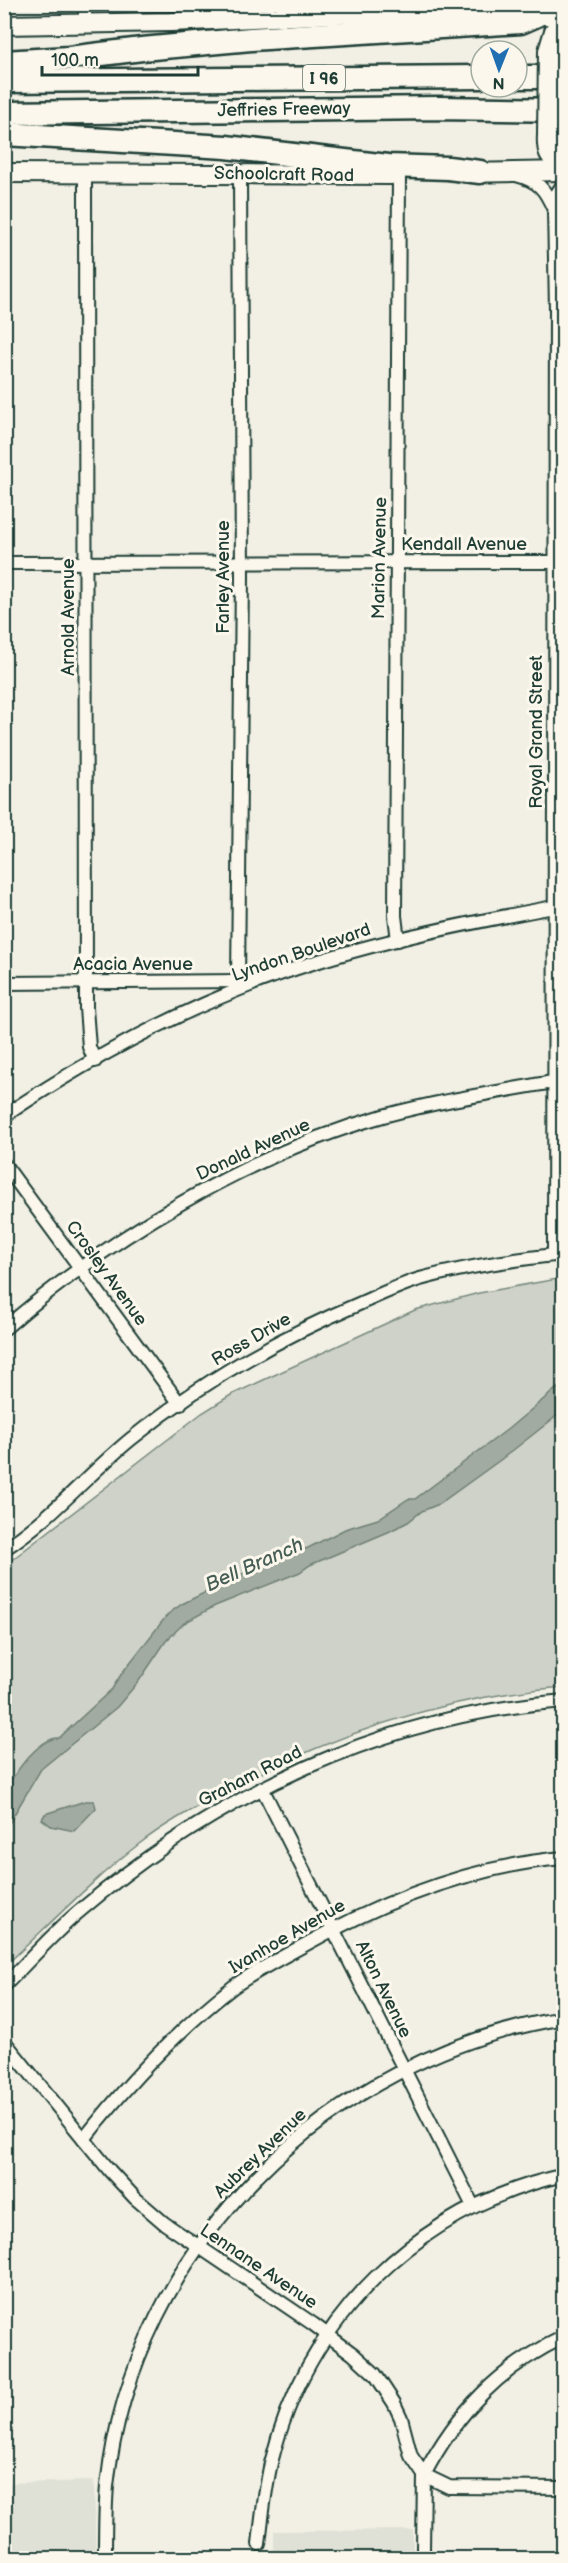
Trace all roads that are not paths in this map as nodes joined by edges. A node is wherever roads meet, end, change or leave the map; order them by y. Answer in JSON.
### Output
{"nodes":[{"id":1,"x":85,"y":4,"type":"edge"},
{"id":2,"x":398,"y":8,"type":"edge"},
{"id":3,"x":240,"y":11,"type":"edge"},
{"id":4,"x":554,"y":14,"type":"edge"},
{"id":5,"x":4,"y":25,"type":"edge"},
{"id":6,"x":85,"y":25,"type":"junction"},
{"id":7,"x":4,"y":63,"type":"edge"},
{"id":8,"x":469,"y":77,"type":"edge"},
{"id":9,"x":529,"y":77,"type":"edge"},
{"id":10,"x":564,"y":77,"type":"edge"},
{"id":11,"x":4,"y":81,"type":"edge"},
{"id":12,"x":564,"y":111,"type":"edge"},
{"id":13,"x":4,"y":113,"type":"edge"},
{"id":14,"x":4,"y":134,"type":"edge"},
{"id":15,"x":564,"y":165,"type":"edge"},
{"id":16,"x":564,"y":171,"type":"edge"},
{"id":17,"x":480,"y":172,"type":"junction"},
{"id":18,"x":506,"y":172,"type":"junction"},
{"id":19,"x":4,"y":173,"type":"edge"},
{"id":20,"x":85,"y":173,"type":"junction"},
{"id":21,"x":240,"y":174,"type":"junction"},
{"id":22,"x":399,"y":175,"type":"junction"},
{"id":23,"x":564,"y":183,"type":"edge"},
{"id":24,"x":554,"y":210,"type":"junction"},
{"id":25,"x":396,"y":562,"type":"junction"},
{"id":26,"x":559,"y":562,"type":"edge"},
{"id":27,"x":4,"y":563,"type":"edge"},
{"id":28,"x":87,"y":563,"type":"junction"},
{"id":29,"x":241,"y":564,"type":"junction"},
{"id":30,"x":559,"y":906,"type":"edge"},
{"id":31,"x":398,"y":940,"type":"junction"},
{"id":32,"x":238,"y":981,"type":"junction"},
{"id":33,"x":262,"y":981,"type":"junction"},
{"id":34,"x":86,"y":982,"type":"junction"},
{"id":35,"x":4,"y":984,"type":"edge"},
{"id":36,"x":95,"y":1061,"type":"junction"},
{"id":37,"x":553,"y":1082,"type":"junction"},
{"id":38,"x":4,"y":1116,"type":"edge"},
{"id":39,"x":4,"y":1164,"type":"edge"},
{"id":40,"x":559,"y":1254,"type":"edge"},
{"id":41,"x":82,"y":1269,"type":"junction"},
{"id":42,"x":4,"y":1329,"type":"edge"},
{"id":43,"x":180,"y":1404,"type":"junction"},
{"id":44,"x":4,"y":1549,"type":"edge"},
{"id":45,"x":564,"y":1701,"type":"edge"},
{"id":46,"x":262,"y":1788,"type":"junction"},
{"id":47,"x":564,"y":1858,"type":"edge"},
{"id":48,"x":333,"y":1929,"type":"junction"},
{"id":49,"x":4,"y":1986,"type":"edge"},
{"id":50,"x":564,"y":2018,"type":"edge"},
{"id":51,"x":4,"y":2041,"type":"edge"},
{"id":52,"x":404,"y":2069,"type":"junction"},
{"id":53,"x":84,"y":2139,"type":"junction"},
{"id":54,"x":564,"y":2175,"type":"edge"},
{"id":55,"x":473,"y":2206,"type":"junction"},
{"id":56,"x":199,"y":2247,"type":"junction"},
{"id":57,"x":327,"y":2335,"type":"junction"},
{"id":58,"x":564,"y":2337,"type":"edge"},
{"id":59,"x":424,"y":2475,"type":"junction"},
{"id":60,"x":564,"y":2488,"type":"edge"},
{"id":61,"x":259,"y":2544,"type":"dead end"},
{"id":62,"x":423,"y":2550,"type":"dead end"},
{"id":63,"x":105,"y":2559,"type":"edge"}],
"edges":[{"from":1,"to":6,"type":"street"},
{"from":2,"to":3,"type":"main road"},
{"from":2,"to":4,"type":"main road"},
{"from":3,"to":6,"type":"main road"},
{"from":4,"to":7,"type":"highway"},
{"from":4,"to":15,"type":"main road","bridge":true},
{"from":5,"to":6,"type":"main road"},
{"from":8,"to":11,"type":"highway","name":"Jeffries Freeway","number":"I 96"},
{"from":9,"to":10,"type":"highway"},
{"from":12,"to":13,"type":"highway","name":"Jeffries Freeway","number":"I 96"},
{"from":14,"to":17,"type":"highway"},
{"from":16,"to":18,"type":"main road","name":"Schoolcraft Road"},
{"from":17,"to":18,"type":"main road","name":"Schoolcraft Road"},
{"from":17,"to":22,"type":"main road","name":"Schoolcraft Road"},
{"from":18,"to":24,"type":"street"},
{"from":19,"to":20,"type":"main road","name":"Schoolcraft Road"},
{"from":20,"to":21,"type":"main road","name":"Schoolcraft Road"},
{"from":20,"to":28,"type":"street","name":"Arnold Avenue"},
{"from":21,"to":22,"type":"main road","name":"Schoolcraft Road"},
{"from":21,"to":29,"type":"street","name":"Farley Avenue"},
{"from":22,"to":25,"type":"street","name":"Marion Avenue"},
{"from":23,"to":24,"type":"street","name":"Royal Grand Street"},
{"from":24,"to":26,"type":"street","name":"Royal Grand Street"},
{"from":25,"to":26,"type":"street","name":"Kendall Avenue"},
{"from":25,"to":29,"type":"street","name":"Kendall Avenue"},
{"from":25,"to":31,"type":"street","name":"Marion Avenue"},
{"from":26,"to":30,"type":"street","name":"Royal Grand Street"},
{"from":27,"to":28,"type":"street","name":"Kendall Avenue"},
{"from":28,"to":29,"type":"street","name":"Kendall Avenue"},
{"from":28,"to":34,"type":"street","name":"Arnold Avenue"},
{"from":29,"to":32,"type":"street","name":"Farley Avenue"},
{"from":30,"to":31,"type":"street","name":"Lyndon Boulevard"},
{"from":30,"to":37,"type":"street","name":"Royal Grand Street"},
{"from":31,"to":33,"type":"street","name":"Lyndon Boulevard"},
{"from":32,"to":33,"type":"street","name":"Acacia Avenue"},
{"from":32,"to":34,"type":"street","name":"Acacia Avenue"},
{"from":33,"to":36,"type":"street","name":"Lyndon Boulevard"},
{"from":34,"to":35,"type":"street","name":"Acacia Avenue"},
{"from":34,"to":36,"type":"street","name":"Arnold Avenue"},
{"from":36,"to":38,"type":"street","name":"Lyndon Boulevard"},
{"from":37,"to":40,"type":"street","name":"Royal Grand Street"},
{"from":37,"to":41,"type":"street","name":"Donald Avenue"},
{"from":39,"to":41,"type":"street","name":"Crosley Avenue"},
{"from":40,"to":43,"type":"street","name":"Ross Drive"},
{"from":41,"to":42,"type":"street","name":"Donald Avenue"},
{"from":41,"to":43,"type":"street","name":"Crosley Avenue"},
{"from":43,"to":44,"type":"street","name":"Ross Drive"},
{"from":45,"to":46,"type":"street","name":"Graham Road"},
{"from":46,"to":48,"type":"street","name":"Alton Avenue"},
{"from":46,"to":49,"type":"street","name":"Graham Road"},
{"from":47,"to":48,"type":"street","name":"Ivanhoe Avenue"},
{"from":48,"to":52,"type":"street","name":"Alton Avenue"},
{"from":48,"to":53,"type":"street","name":"Ivanhoe Avenue"},
{"from":50,"to":52,"type":"street","name":"Aubrey Avenue"},
{"from":51,"to":53,"type":"street","name":"Lennane Avenue"},
{"from":52,"to":55,"type":"street","name":"Alton Avenue"},
{"from":52,"to":56,"type":"street","name":"Aubrey Avenue"},
{"from":53,"to":56,"type":"street","name":"Lennane Avenue"},
{"from":54,"to":55,"type":"street"},
{"from":55,"to":57,"type":"street"},
{"from":56,"to":57,"type":"street","name":"Lennane Avenue"},
{"from":56,"to":63,"type":"street","name":"Aubrey Avenue"},
{"from":57,"to":59,"type":"street","name":"Lennane Avenue"},
{"from":57,"to":61,"type":"street"},
{"from":58,"to":59,"type":"street"},
{"from":59,"to":60,"type":"street"},
{"from":59,"to":62,"type":"street"}]}
